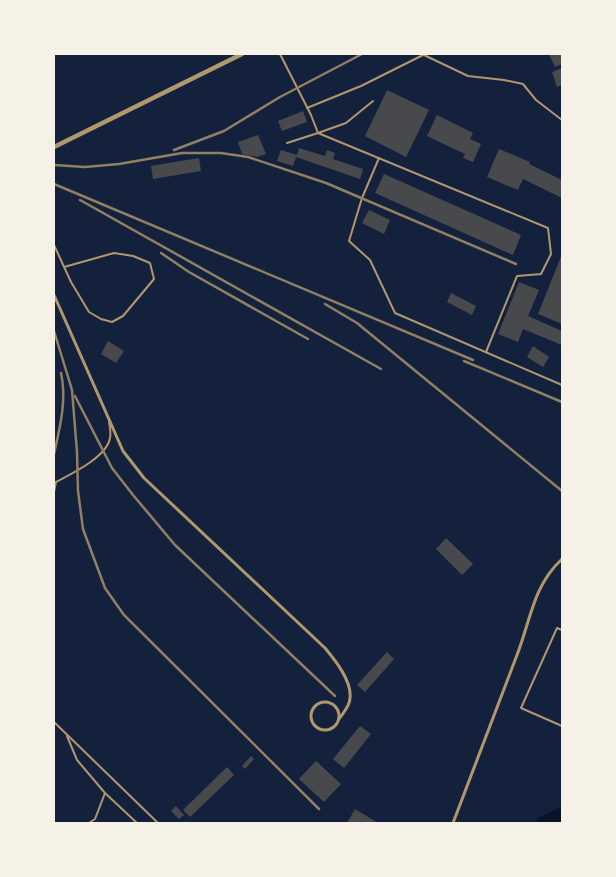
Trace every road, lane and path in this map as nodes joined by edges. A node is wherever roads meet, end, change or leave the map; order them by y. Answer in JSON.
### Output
{"nodes":[{"id":1,"x":242,"y":54,"type":"edge"},
{"id":2,"x":280,"y":54,"type":"edge"},
{"id":3,"x":424,"y":54,"type":"edge"},
{"id":4,"x":373,"y":101,"type":"dead end"},
{"id":5,"x":307,"y":108,"type":"junction"},
{"id":6,"x":562,"y":120,"type":"edge"},
{"id":7,"x":318,"y":132,"type":"junction"},
{"id":8,"x":287,"y":143,"type":"dead end"},
{"id":9,"x":54,"y":147,"type":"edge"},
{"id":10,"x":379,"y":158,"type":"junction"},
{"id":11,"x":54,"y":245,"type":"edge"},
{"id":12,"x":64,"y":267,"type":"junction"},
{"id":13,"x":54,"y":295,"type":"edge"},
{"id":14,"x":486,"y":352,"type":"junction"},
{"id":15,"x":562,"y":385,"type":"edge"},
{"id":16,"x":109,"y":420,"type":"junction"},
{"id":17,"x":55,"y":482,"type":"edge"},
{"id":18,"x":54,"y":492,"type":"edge"},
{"id":19,"x":562,"y":559,"type":"edge"},
{"id":20,"x":562,"y":630,"type":"edge"},
{"id":21,"x":339,"y":719,"type":"junction"},
{"id":22,"x":54,"y":722,"type":"edge"},
{"id":23,"x":562,"y":726,"type":"edge"},
{"id":24,"x":67,"y":735,"type":"junction"},
{"id":25,"x":105,"y":793,"type":"junction"},
{"id":26,"x":88,"y":823,"type":"edge"},
{"id":27,"x":137,"y":823,"type":"edge"},
{"id":28,"x":158,"y":823,"type":"edge"},
{"id":29,"x":453,"y":823,"type":"edge"}],
"edges":[{"from":1,"to":9,"type":"street"},
{"from":2,"to":5,"type":"lane"},
{"from":3,"to":5,"type":"lane"},
{"from":3,"to":6,"type":"lane"},
{"from":4,"to":7,"type":"lane"},
{"from":5,"to":7,"type":"lane"},
{"from":7,"to":8,"type":"lane"},
{"from":7,"to":10,"type":"lane"},
{"from":10,"to":14,"type":"lane"},
{"from":10,"to":14,"type":"lane"},
{"from":11,"to":12,"type":"lane"},
{"from":12,"to":12,"type":"lane"},
{"from":13,"to":16,"type":"street"},
{"from":14,"to":15,"type":"lane"},
{"from":16,"to":17,"type":"lane"},
{"from":16,"to":21,"type":"street"},
{"from":17,"to":18,"type":"lane"},
{"from":19,"to":29,"type":"street"},
{"from":20,"to":23,"type":"lane"},
{"from":21,"to":21,"type":"street"},
{"from":22,"to":24,"type":"lane"},
{"from":24,"to":25,"type":"lane"},
{"from":24,"to":28,"type":"lane"},
{"from":25,"to":26,"type":"lane"},
{"from":25,"to":27,"type":"lane"}]}
